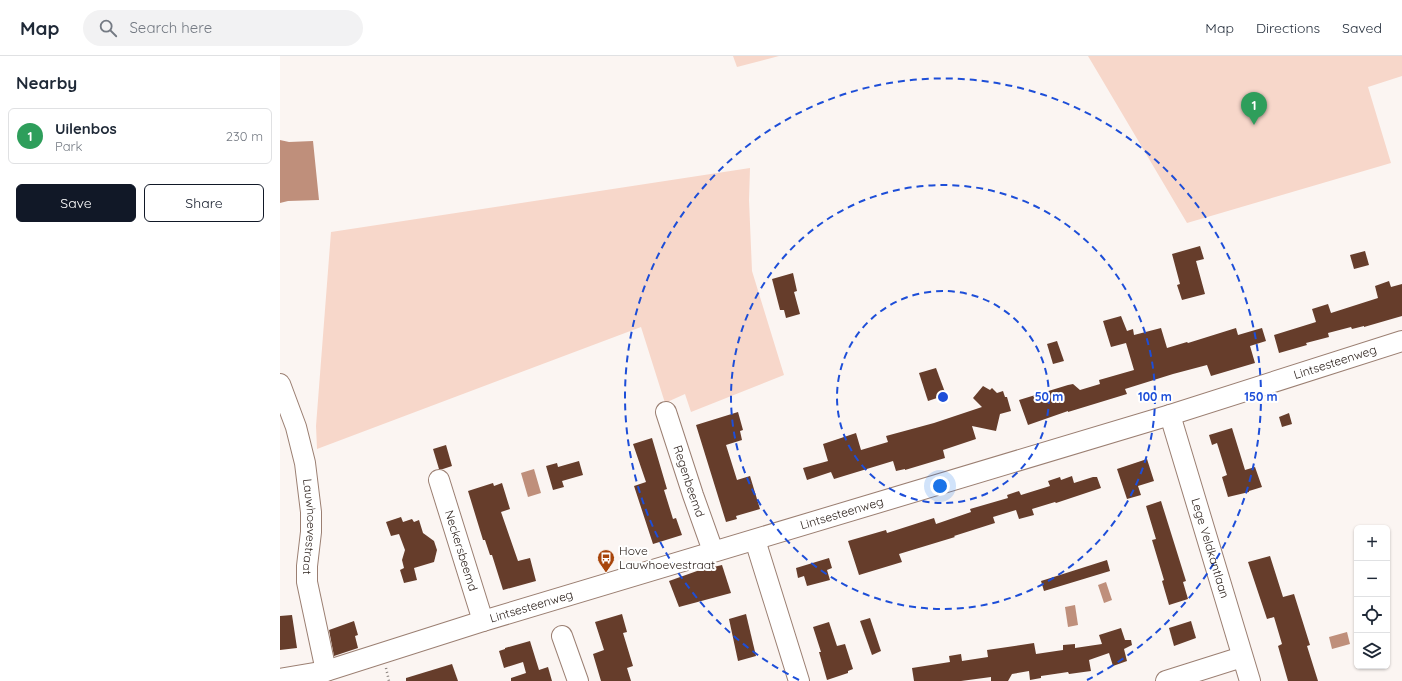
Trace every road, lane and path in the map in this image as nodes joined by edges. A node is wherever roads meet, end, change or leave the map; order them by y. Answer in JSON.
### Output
{"nodes":[{"id":1,"x":1402,"y":341,"type":"edge"},
{"id":2,"x":280,"y":384,"type":"edge"},
{"id":3,"x":666,"y":412,"type":"dead end"},
{"id":4,"x":1170,"y":415,"type":"junction"},
{"id":5,"x":440,"y":480,"type":"dead end"},
{"id":6,"x":750,"y":542,"type":"junction"},
{"id":7,"x":713,"y":551,"type":"junction"},
{"id":8,"x":483,"y":621,"type":"junction"},
{"id":9,"x":562,"y":636,"type":"dead end"},
{"id":10,"x":1242,"y":657,"type":"junction"},
{"id":11,"x":326,"y":671,"type":"junction"},
{"id":12,"x":280,"y":679,"type":"edge"},
{"id":13,"x":578,"y":681,"type":"edge"},
{"id":14,"x":786,"y":681,"type":"edge"},
{"id":15,"x":799,"y":681,"type":"edge"},
{"id":16,"x":1166,"y":681,"type":"edge"},
{"id":17,"x":1250,"y":681,"type":"edge"}],
"edges":[{"from":1,"to":4,"type":"street","name":"Lintsesteenweg"},
{"from":2,"to":11,"type":"street","name":"Lauwhoevestraat"},
{"from":3,"to":7,"type":"street","name":"Regenbeemd"},
{"from":4,"to":6,"type":"street","name":"Lintsesteenweg"},
{"from":4,"to":10,"type":"street","name":"Lege Veldkantlaan"},
{"from":5,"to":8,"type":"street","name":"Neckersbeemd"},
{"from":6,"to":7,"type":"street","name":"Lintsesteenweg"},
{"from":6,"to":14,"type":"street"},
{"from":6,"to":15,"type":"street"},
{"from":7,"to":8,"type":"street","name":"Lintsesteenweg"},
{"from":8,"to":11,"type":"street","name":"Lintsesteenweg"},
{"from":9,"to":13,"type":"street"},
{"from":10,"to":16,"type":"street"},
{"from":10,"to":17,"type":"street","name":"Lege Veldkantlaan"},
{"from":11,"to":12,"type":"street","name":"Lintsesteenweg"}]}
